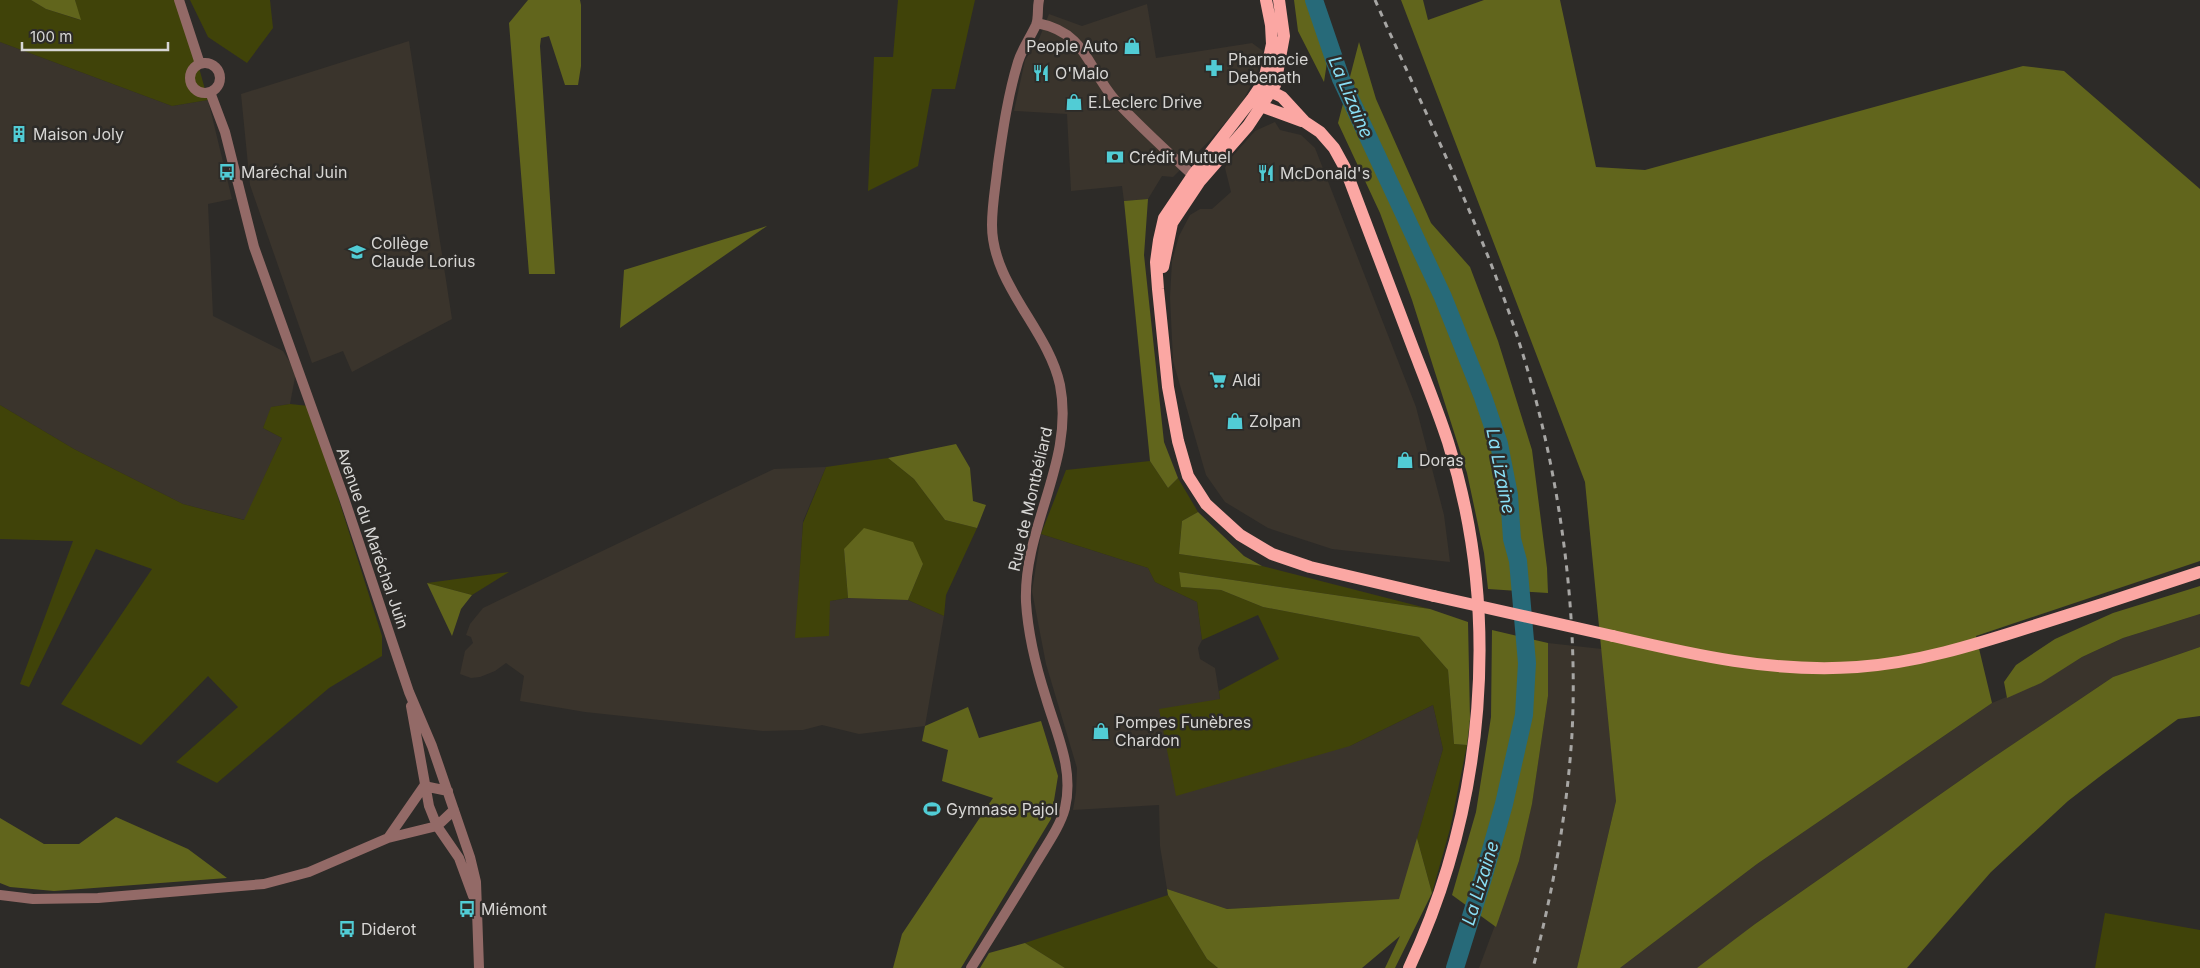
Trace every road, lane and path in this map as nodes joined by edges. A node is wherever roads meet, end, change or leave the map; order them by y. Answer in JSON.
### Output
{"nodes":[{"id":1,"x":179,"y":0,"type":"edge"},
{"id":2,"x":1039,"y":0,"type":"edge"},
{"id":3,"x":1266,"y":0,"type":"edge"},
{"id":4,"x":1279,"y":0,"type":"edge"},
{"id":5,"x":1037,"y":23,"type":"junction"},
{"id":6,"x":200,"y":64,"type":"junction"},
{"id":7,"x":1266,"y":89,"type":"junction"},
{"id":8,"x":210,"y":92,"type":"junction"},
{"id":9,"x":1257,"y":103,"type":"junction"},
{"id":10,"x":1305,"y":122,"type":"junction"},
{"id":11,"x":1196,"y":178,"type":"junction"},
{"id":12,"x":2200,"y":572,"type":"edge"},
{"id":13,"x":409,"y":692,"type":"junction"},
{"id":14,"x":424,"y":786,"type":"junction"},
{"id":15,"x":448,"y":791,"type":"junction"},
{"id":16,"x":454,"y":810,"type":"junction"},
{"id":17,"x":437,"y":826,"type":"junction"},
{"id":18,"x":388,"y":838,"type":"junction"},
{"id":19,"x":0,"y":895,"type":"edge"},
{"id":20,"x":478,"y":916,"type":"junction"},
{"id":21,"x":479,"y":968,"type":"edge"},
{"id":22,"x":971,"y":968,"type":"edge"},
{"id":23,"x":1409,"y":968,"type":"edge"}],
"edges":[{"from":1,"to":6,"type":"street"},
{"from":2,"to":5,"type":"street","name":"Rue de Montbéliard"},
{"from":3,"to":7,"type":"main road"},
{"from":4,"to":7,"type":"main road"},
{"from":5,"to":11,"type":"street"},
{"from":5,"to":22,"type":"street","name":"Rue de Montbéliard"},
{"from":6,"to":8,"type":"street"},
{"from":6,"to":8,"type":"street"},
{"from":7,"to":9,"type":"main road"},
{"from":7,"to":10,"type":"main road"},
{"from":8,"to":13,"type":"street","name":"Avenue du Maréchal Juin"},
{"from":9,"to":10,"type":"main road"},
{"from":9,"to":11,"type":"main road"},
{"from":10,"to":23,"type":"main road"},
{"from":11,"to":12,"type":"main road","bridge":true},
{"from":13,"to":14,"type":"street","name":"Avenue du Maréchal Juin"},
{"from":13,"to":15,"type":"street","name":"Avenue du Maréchal Juin"},
{"from":14,"to":15,"type":"street"},
{"from":14,"to":17,"type":"street","name":"Avenue du Maréchal Juin"},
{"from":14,"to":18,"type":"street"},
{"from":15,"to":16,"type":"street","name":"Avenue du Maréchal Juin"},
{"from":16,"to":17,"type":"street"},
{"from":16,"to":20,"type":"street","name":"Avenue du Maréchal Juin"},
{"from":17,"to":18,"type":"street"},
{"from":17,"to":20,"type":"street","name":"Avenue du Maréchal Juin"},
{"from":18,"to":19,"type":"street"},
{"from":20,"to":21,"type":"street"}]}
